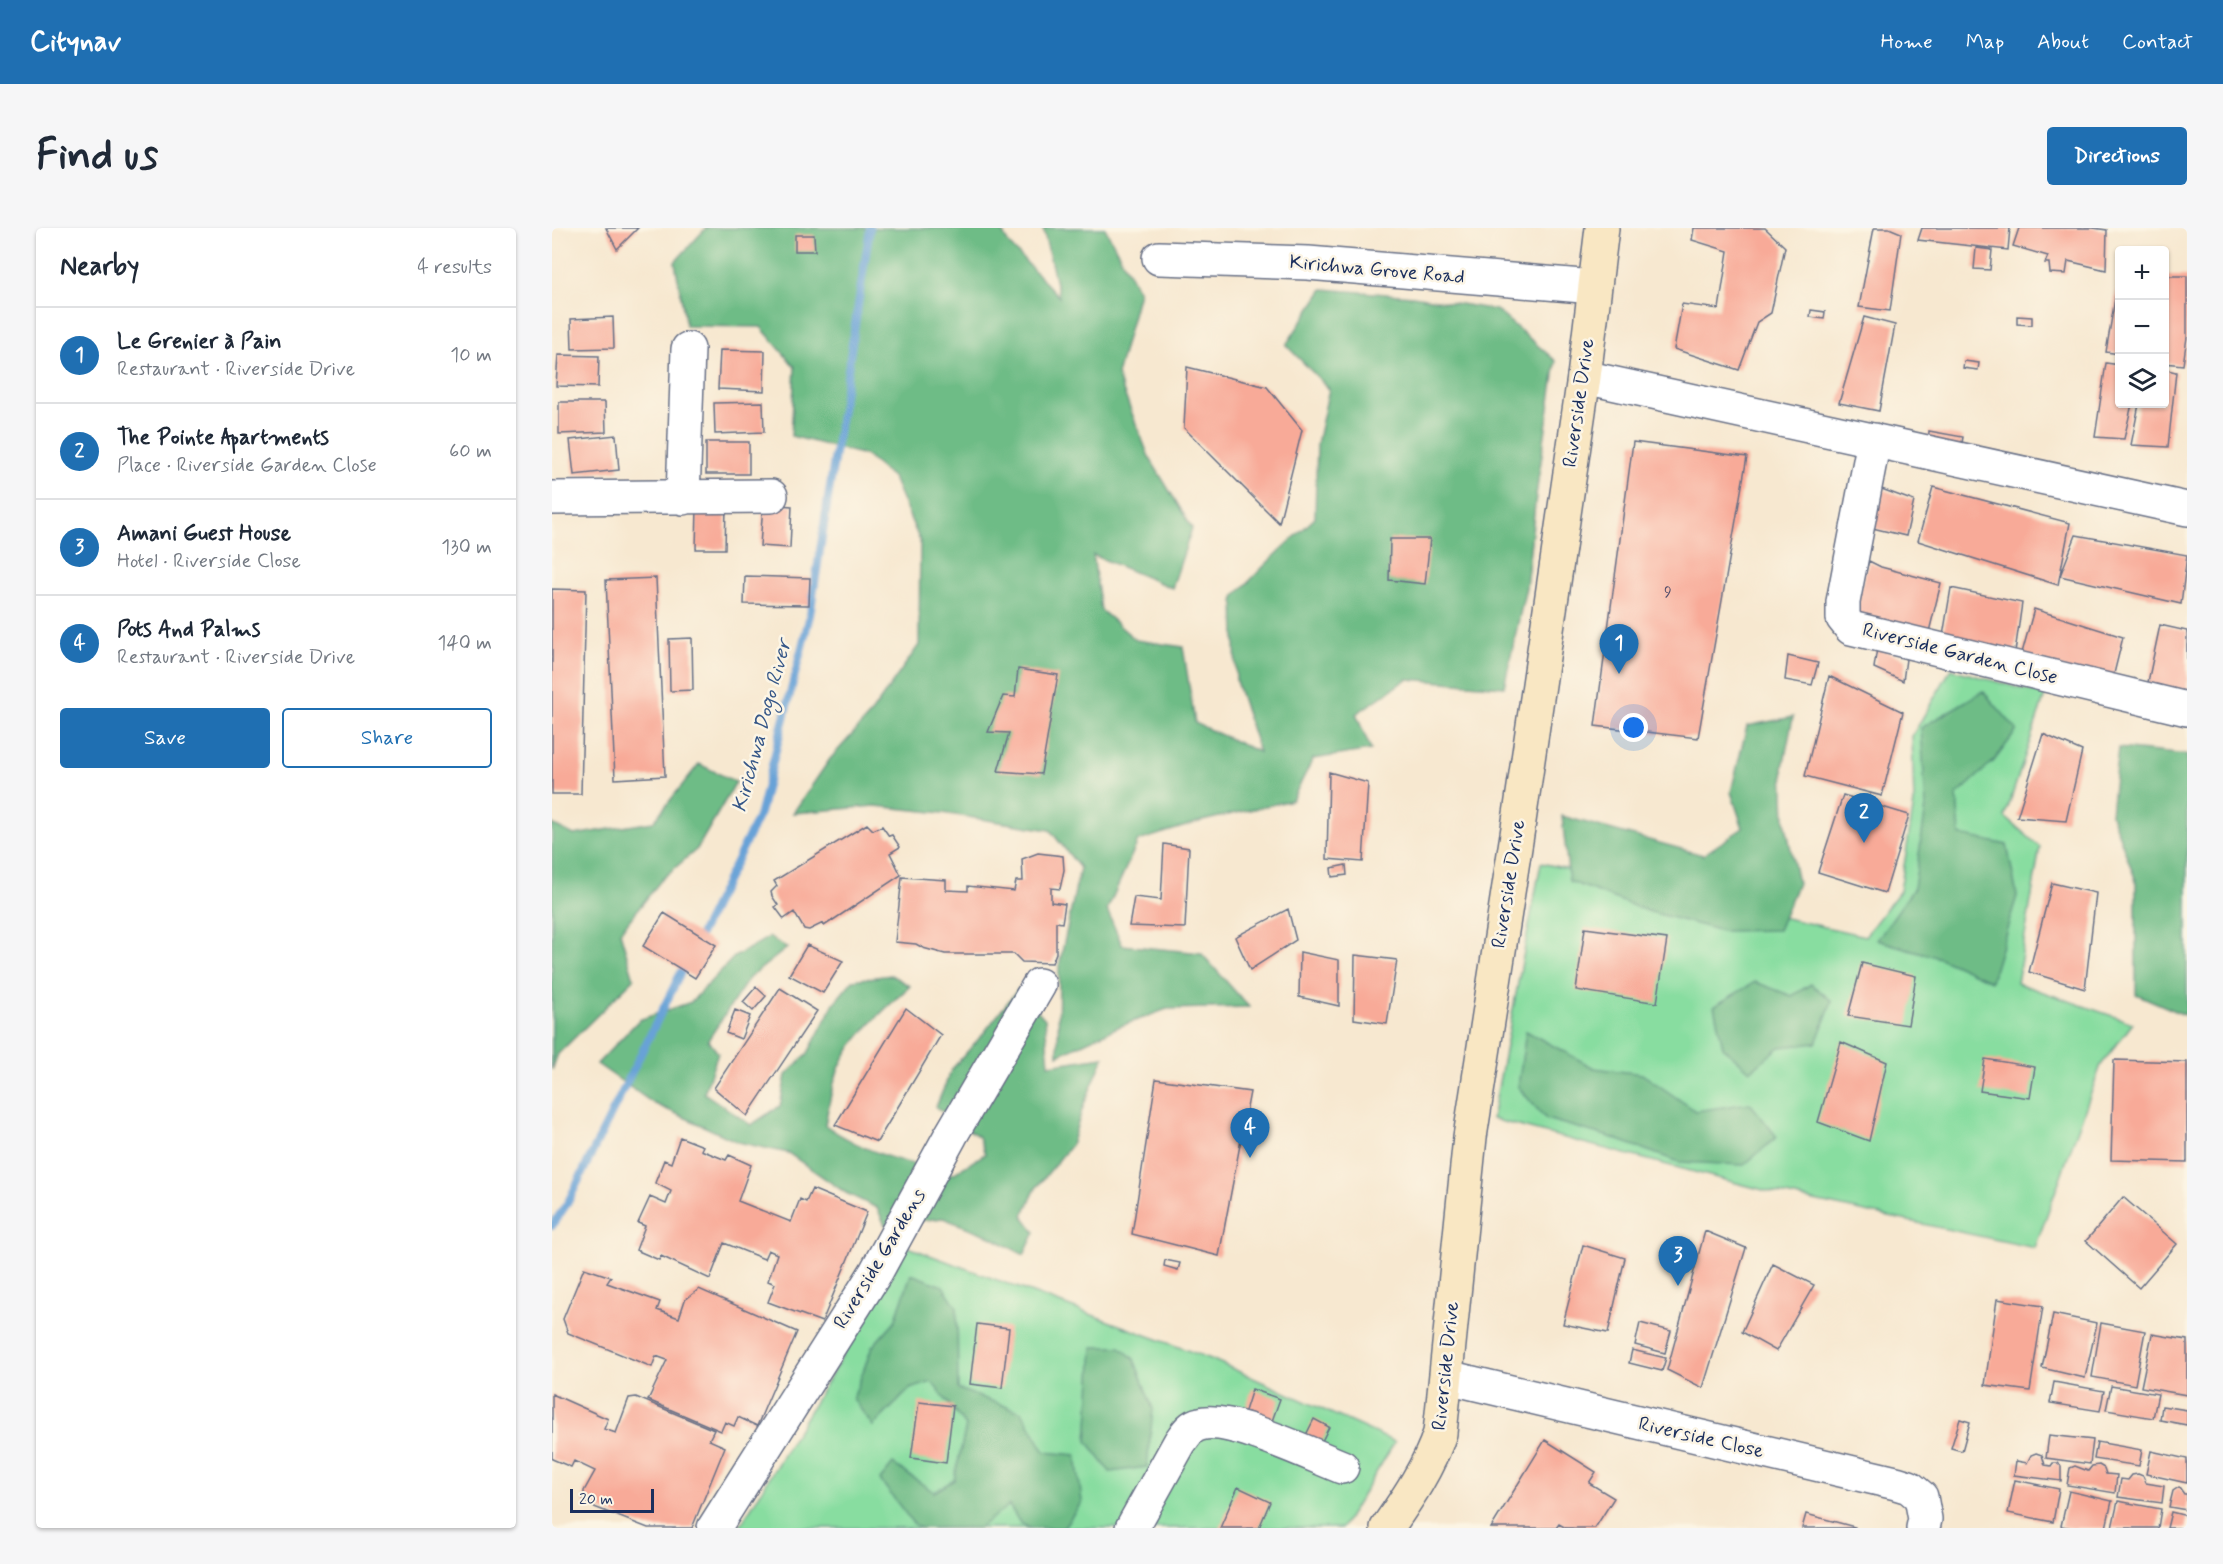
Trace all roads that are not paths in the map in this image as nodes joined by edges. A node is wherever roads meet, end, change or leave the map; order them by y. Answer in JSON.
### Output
{"nodes":[{"id":1,"x":1602,"y":228,"type":"edge"},
{"id":2,"x":1159,"y":258,"type":"dead end"},
{"id":3,"x":1594,"y":287,"type":"junction"},
{"id":4,"x":688,"y":349,"type":"dead end"},
{"id":5,"x":1584,"y":377,"type":"junction"},
{"id":6,"x":1874,"y":440,"type":"junction"},
{"id":7,"x":771,"y":496,"type":"dead end"},
{"id":8,"x":552,"y":498,"type":"edge"},
{"id":9,"x":683,"y":498,"type":"junction"},
{"id":10,"x":2187,"y":509,"type":"edge"},
{"id":11,"x":2187,"y":709,"type":"edge"},
{"id":12,"x":1039,"y":985,"type":"dead end"},
{"id":13,"x":1447,"y":1377,"type":"junction"},
{"id":14,"x":1342,"y":1467,"type":"dead end"},
{"id":15,"x":714,"y":1528,"type":"edge"},
{"id":16,"x":1132,"y":1528,"type":"edge"},
{"id":17,"x":1387,"y":1528,"type":"edge"},
{"id":18,"x":1923,"y":1528,"type":"edge"}],
"edges":[{"from":1,"to":3,"type":"street","name":"Riverside Drive"},
{"from":2,"to":3,"type":"street","name":"Kirichwa Grove Road"},
{"from":3,"to":5,"type":"street","name":"Riverside Drive"},
{"from":4,"to":9,"type":"street"},
{"from":5,"to":6,"type":"street"},
{"from":5,"to":13,"type":"street","name":"Riverside Drive"},
{"from":6,"to":10,"type":"street"},
{"from":6,"to":11,"type":"street","name":"Riverside Garden Close"},
{"from":7,"to":9,"type":"street"},
{"from":8,"to":9,"type":"street"},
{"from":12,"to":15,"type":"street","name":"Riverside Gardens"},
{"from":13,"to":17,"type":"street","name":"Riverside Drive"},
{"from":13,"to":18,"type":"street","name":"Riverside Close"},
{"from":14,"to":16,"type":"street"}]}
